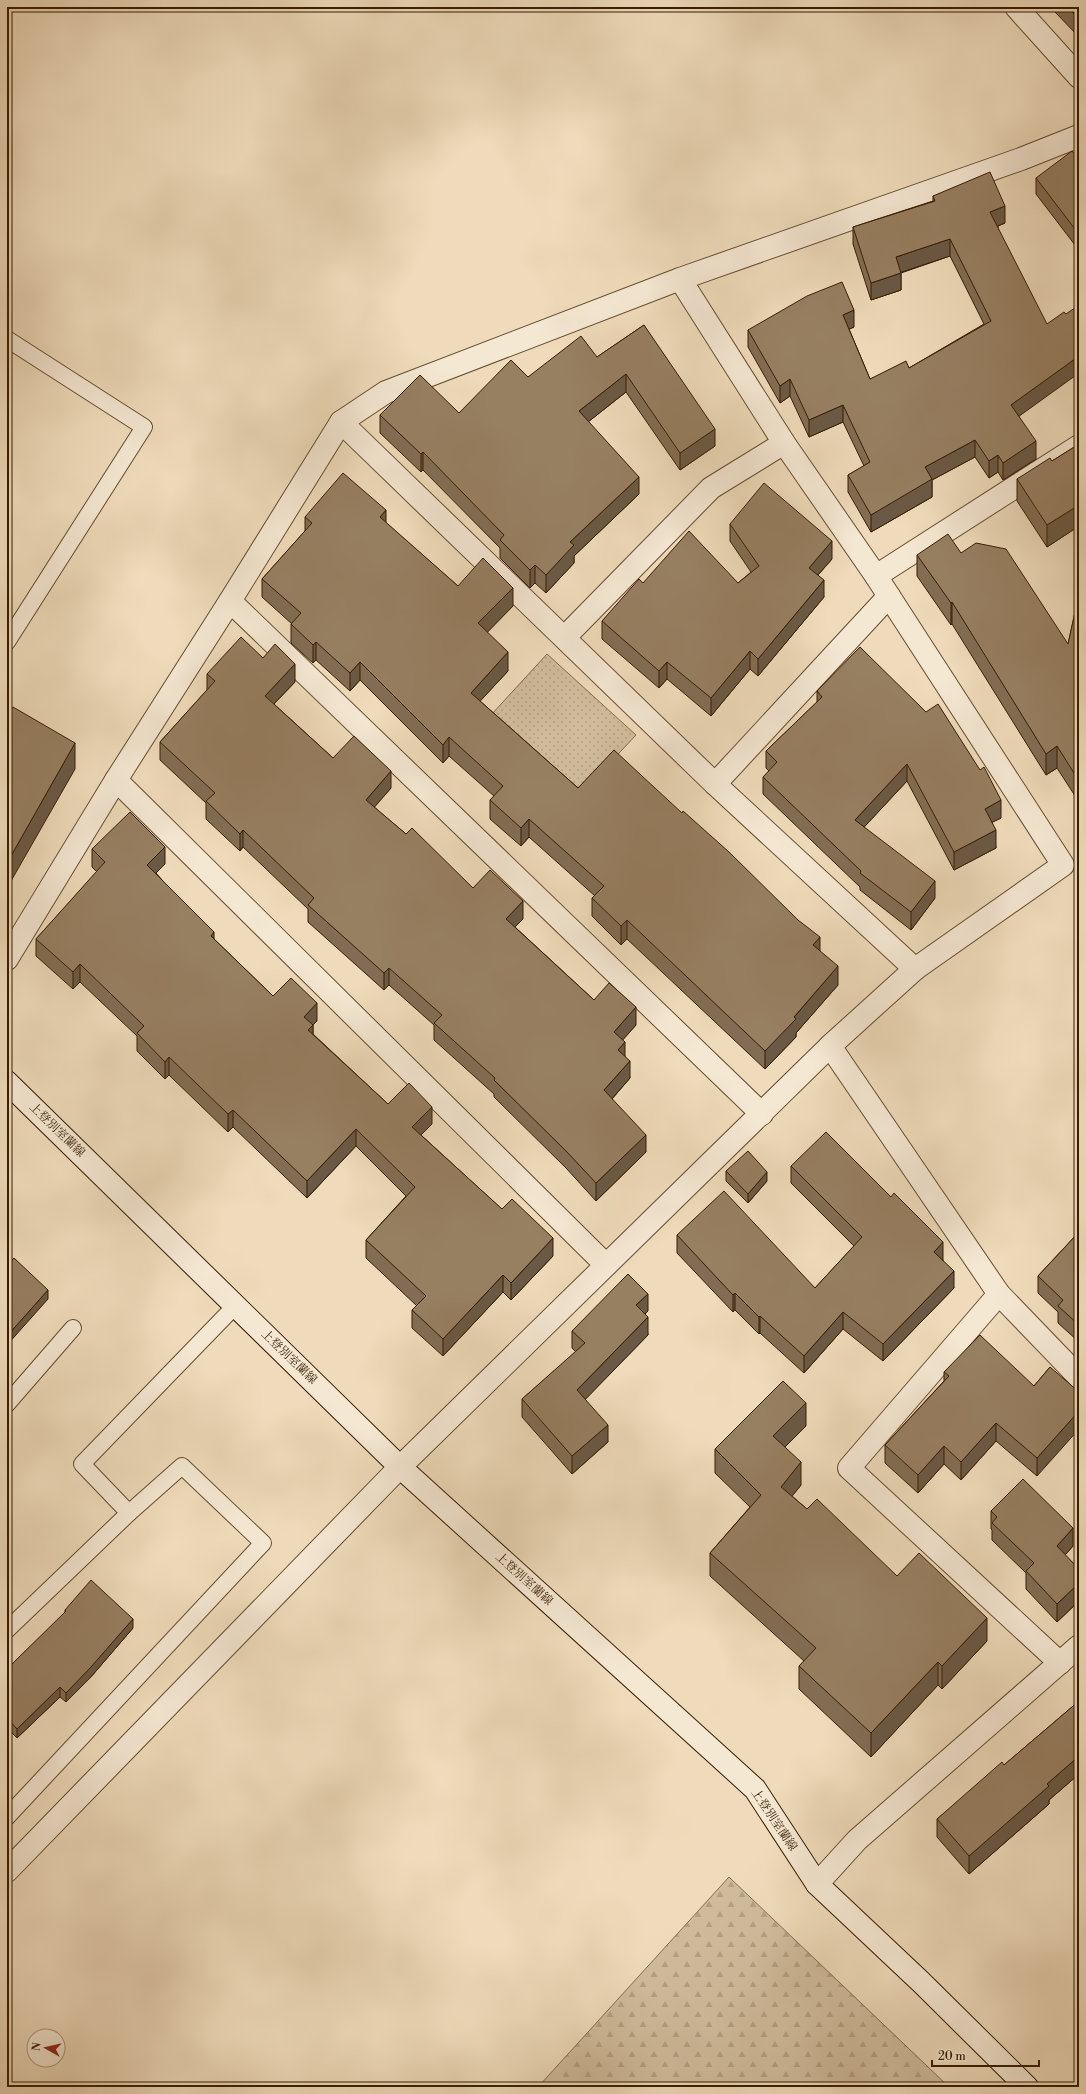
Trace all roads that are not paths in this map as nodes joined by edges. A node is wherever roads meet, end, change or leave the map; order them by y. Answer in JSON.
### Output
{"nodes":[{"id":1,"x":1016,"y":7,"type":"edge"},
{"id":2,"x":1079,"y":77,"type":"edge"},
{"id":3,"x":1079,"y":136,"type":"edge"},
{"id":4,"x":680,"y":279,"type":"junction"},
{"id":5,"x":7,"y":339,"type":"edge"},
{"id":6,"x":341,"y":422,"type":"junction"},
{"id":7,"x":784,"y":443,"type":"junction"},
{"id":8,"x":1079,"y":446,"type":"edge"},
{"id":9,"x":876,"y":576,"type":"junction"},
{"id":10,"x":889,"y":596,"type":"junction"},
{"id":11,"x":230,"y":602,"type":"junction"},
{"id":12,"x":565,"y":637,"type":"junction"},
{"id":13,"x":7,"y":642,"type":"edge"},
{"id":14,"x":116,"y":780,"type":"junction"},
{"id":15,"x":714,"y":784,"type":"junction"},
{"id":16,"x":7,"y":959,"type":"edge"},
{"id":17,"x":915,"y":969,"type":"junction"},
{"id":18,"x":830,"y":1046,"type":"junction"},
{"id":19,"x":7,"y":1082,"type":"edge"},
{"id":20,"x":762,"y":1114,"type":"junction"},
{"id":21,"x":606,"y":1265,"type":"junction"},
{"id":22,"x":999,"y":1294,"type":"junction"},
{"id":23,"x":236,"y":1306,"type":"junction"},
{"id":24,"x":73,"y":1328,"type":"dead end"},
{"id":25,"x":1079,"y":1377,"type":"edge"},
{"id":26,"x":7,"y":1404,"type":"edge"},
{"id":27,"x":400,"y":1466,"type":"junction"},
{"id":28,"x":129,"y":1513,"type":"junction"},
{"id":29,"x":7,"y":1630,"type":"edge"},
{"id":30,"x":1079,"y":1646,"type":"edge"},
{"id":31,"x":1060,"y":1663,"type":"junction"},
{"id":32,"x":7,"y":1817,"type":"edge"},
{"id":33,"x":7,"y":1871,"type":"edge"},
{"id":34,"x":817,"y":1884,"type":"junction"},
{"id":35,"x":1027,"y":2087,"type":"edge"}],
"edges":[{"from":1,"to":2,"type":"street"},
{"from":3,"to":4,"type":"street"},
{"from":4,"to":6,"type":"street"},
{"from":4,"to":7,"type":"street"},
{"from":5,"to":13,"type":"lane"},
{"from":6,"to":11,"type":"street"},
{"from":6,"to":12,"type":"street"},
{"from":7,"to":9,"type":"street"},
{"from":7,"to":12,"type":"street"},
{"from":8,"to":9,"type":"street"},
{"from":9,"to":10,"type":"street"},
{"from":10,"to":15,"type":"street"},
{"from":10,"to":17,"type":"street"},
{"from":11,"to":14,"type":"street"},
{"from":11,"to":20,"type":"street"},
{"from":12,"to":15,"type":"street"},
{"from":14,"to":16,"type":"street"},
{"from":14,"to":21,"type":"street"},
{"from":15,"to":17,"type":"street"},
{"from":17,"to":18,"type":"street"},
{"from":18,"to":20,"type":"street"},
{"from":18,"to":22,"type":"street"},
{"from":19,"to":23,"type":"street","name":"上登別室蘭線"},
{"from":20,"to":21,"type":"street"},
{"from":21,"to":27,"type":"street"},
{"from":22,"to":25,"type":"street"},
{"from":22,"to":31,"type":"street"},
{"from":23,"to":27,"type":"street","name":"上登別室蘭線"},
{"from":23,"to":28,"type":"lane"},
{"from":24,"to":26,"type":"lane"},
{"from":27,"to":33,"type":"street"},
{"from":27,"to":34,"type":"street","name":"上登別室蘭線"},
{"from":28,"to":29,"type":"lane"},
{"from":28,"to":32,"type":"lane"},
{"from":30,"to":31,"type":"street"},
{"from":31,"to":34,"type":"street"},
{"from":34,"to":35,"type":"street","name":"上登別室蘭線"}]}
